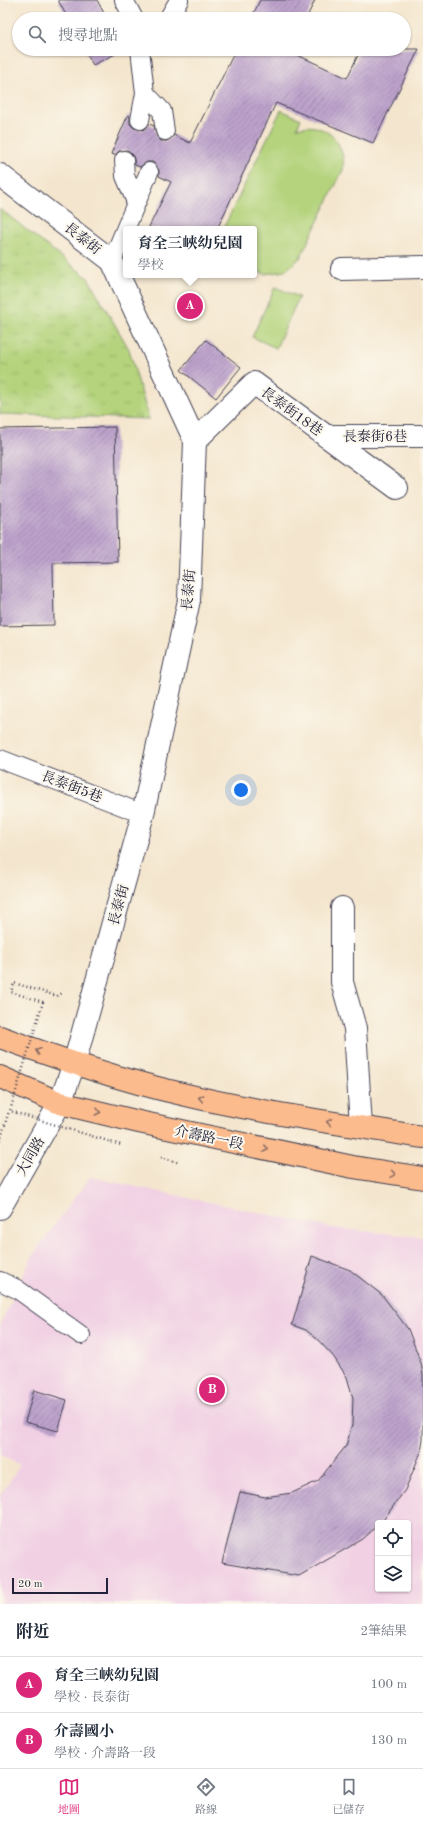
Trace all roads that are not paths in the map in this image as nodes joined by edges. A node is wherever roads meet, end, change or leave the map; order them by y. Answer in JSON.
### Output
{"nodes":[{"id":1,"x":124,"y":0,"type":"edge"},
{"id":2,"x":179,"y":0,"type":"edge"},
{"id":3,"x":130,"y":12,"type":"edge"},
{"id":4,"x":172,"y":12,"type":"edge"},
{"id":5,"x":141,"y":56,"type":"edge"},
{"id":6,"x":148,"y":56,"type":"edge"},
{"id":7,"x":142,"y":68,"type":"junction"},
{"id":8,"x":145,"y":93,"type":"junction"},
{"id":9,"x":140,"y":120,"type":"dead end"},
{"id":10,"x":165,"y":131,"type":"dead end"},
{"id":11,"x":124,"y":160,"type":"dead end"},
{"id":12,"x":149,"y":172,"type":"dead end"},
{"id":13,"x":0,"y":175,"type":"edge"},
{"id":14,"x":136,"y":202,"type":"junction"},
{"id":15,"x":126,"y":226,"type":"edge"},
{"id":16,"x":123,"y":234,"type":"edge"},
{"id":17,"x":112,"y":261,"type":"junction"},
{"id":18,"x":423,"y":267,"type":"edge"},
{"id":19,"x":342,"y":269,"type":"dead end"},
{"id":20,"x":326,"y":436,"type":"junction"},
{"id":21,"x":423,"y":436,"type":"edge"},
{"id":22,"x":195,"y":441,"type":"junction"},
{"id":23,"x":397,"y":488,"type":"dead end"},
{"id":24,"x":0,"y":759,"type":"edge"},
{"id":25,"x":143,"y":814,"type":"junction"},
{"id":26,"x":342,"y":908,"type":"dead end"},
{"id":27,"x":0,"y":1037,"type":"edge"},
{"id":28,"x":74,"y":1064,"type":"junction"},
{"id":29,"x":0,"y":1077,"type":"edge"},
{"id":30,"x":60,"y":1103,"type":"junction"},
{"id":31,"x":362,"y":1127,"type":"junction"},
{"id":32,"x":423,"y":1137,"type":"edge"},
{"id":33,"x":423,"y":1178,"type":"edge"},
{"id":34,"x":0,"y":1208,"type":"edge"},
{"id":35,"x":0,"y":1281,"type":"edge"},
{"id":36,"x":81,"y":1335,"type":"dead end"}],
"edges":[{"from":1,"to":3,"type":"lane"},
{"from":2,"to":4,"type":"lane"},
{"from":5,"to":7,"type":"lane"},
{"from":6,"to":7,"type":"lane"},
{"from":7,"to":8,"type":"lane"},
{"from":8,"to":9,"type":"lane"},
{"from":8,"to":10,"type":"lane"},
{"from":11,"to":14,"type":"lane"},
{"from":12,"to":14,"type":"lane"},
{"from":13,"to":17,"type":"street","name":"長泰街"},
{"from":14,"to":15,"type":"lane"},
{"from":16,"to":17,"type":"lane"},
{"from":17,"to":22,"type":"street","name":"長泰街"},
{"from":18,"to":19,"type":"street"},
{"from":20,"to":21,"type":"street","name":"長泰街6巷"},
{"from":20,"to":22,"type":"street","name":"長泰街18巷"},
{"from":20,"to":23,"type":"street","name":"長泰街18巷"},
{"from":22,"to":25,"type":"street","name":"長泰街"},
{"from":24,"to":25,"type":"lane","name":"長泰街5巷"},
{"from":25,"to":28,"type":"street","name":"長泰街"},
{"from":26,"to":31,"type":"street"},
{"from":28,"to":27,"type":"main road","one_way":true},
{"from":28,"to":30,"type":"street","name":"長泰街"},
{"from":31,"to":28,"type":"main road","one_way":true},
{"from":29,"to":30,"type":"main road","name":"介壽路一段"},
{"from":30,"to":33,"type":"main road","name":"介壽路一段","one_way":true},
{"from":30,"to":34,"type":"street","name":"大同路"},
{"from":31,"to":32,"type":"main road"},
{"from":35,"to":36,"type":"lane"}]}
